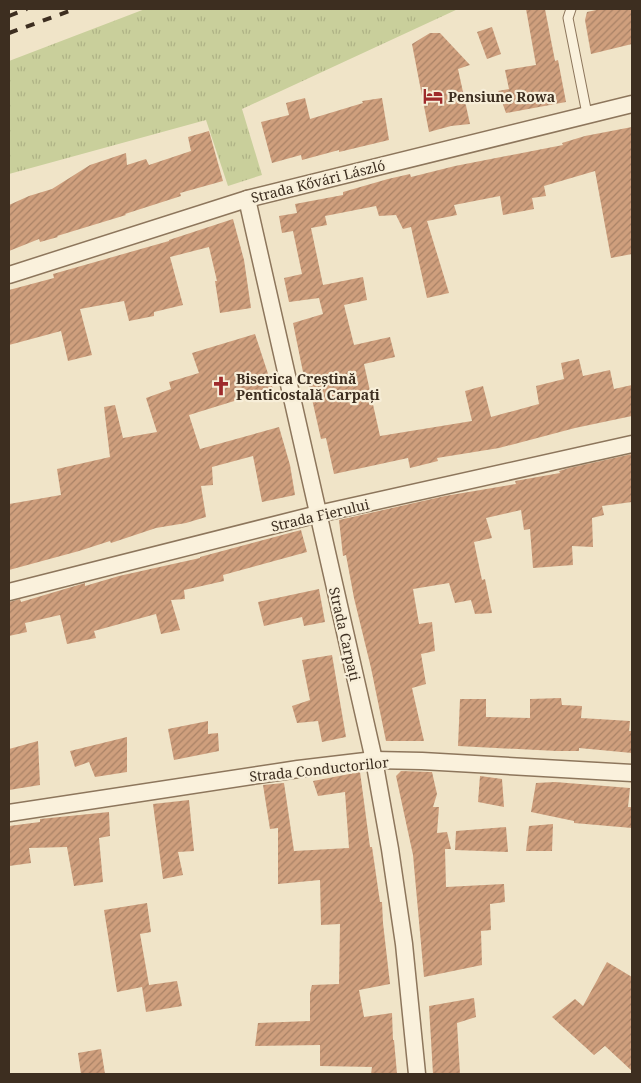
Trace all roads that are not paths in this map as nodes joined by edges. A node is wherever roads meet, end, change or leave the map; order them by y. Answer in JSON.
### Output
{"nodes":[{"id":1,"x":571,"y":9,"type":"edge"},
{"id":2,"x":632,"y":104,"type":"edge"},
{"id":3,"x":587,"y":114,"type":"junction"},
{"id":4,"x":247,"y":199,"type":"junction"},
{"id":5,"x":9,"y":275,"type":"edge"},
{"id":6,"x":632,"y":444,"type":"edge"},
{"id":7,"x":318,"y":514,"type":"junction"},
{"id":8,"x":9,"y":592,"type":"edge"},
{"id":9,"x":374,"y":760,"type":"junction"},
{"id":10,"x":632,"y":773,"type":"edge"},
{"id":11,"x":9,"y":813,"type":"edge"},
{"id":12,"x":417,"y":1074,"type":"edge"}],
"edges":[{"from":1,"to":3,"type":"lane"},
{"from":2,"to":3,"type":"street","name":"Strada Kővári László"},
{"from":3,"to":4,"type":"street","name":"Strada Kővári László"},
{"from":4,"to":5,"type":"street","name":"Strada Kővári László"},
{"from":4,"to":7,"type":"street","name":"Strada Carpați"},
{"from":6,"to":7,"type":"street","name":"Strada Fierului"},
{"from":7,"to":8,"type":"street","name":"Strada Fierului"},
{"from":7,"to":9,"type":"street","name":"Strada Carpați"},
{"from":9,"to":10,"type":"street","name":"Strada Conductorilor"},
{"from":9,"to":11,"type":"street","name":"Strada Conductorilor"},
{"from":9,"to":12,"type":"street","name":"Strada Carpați"}]}
